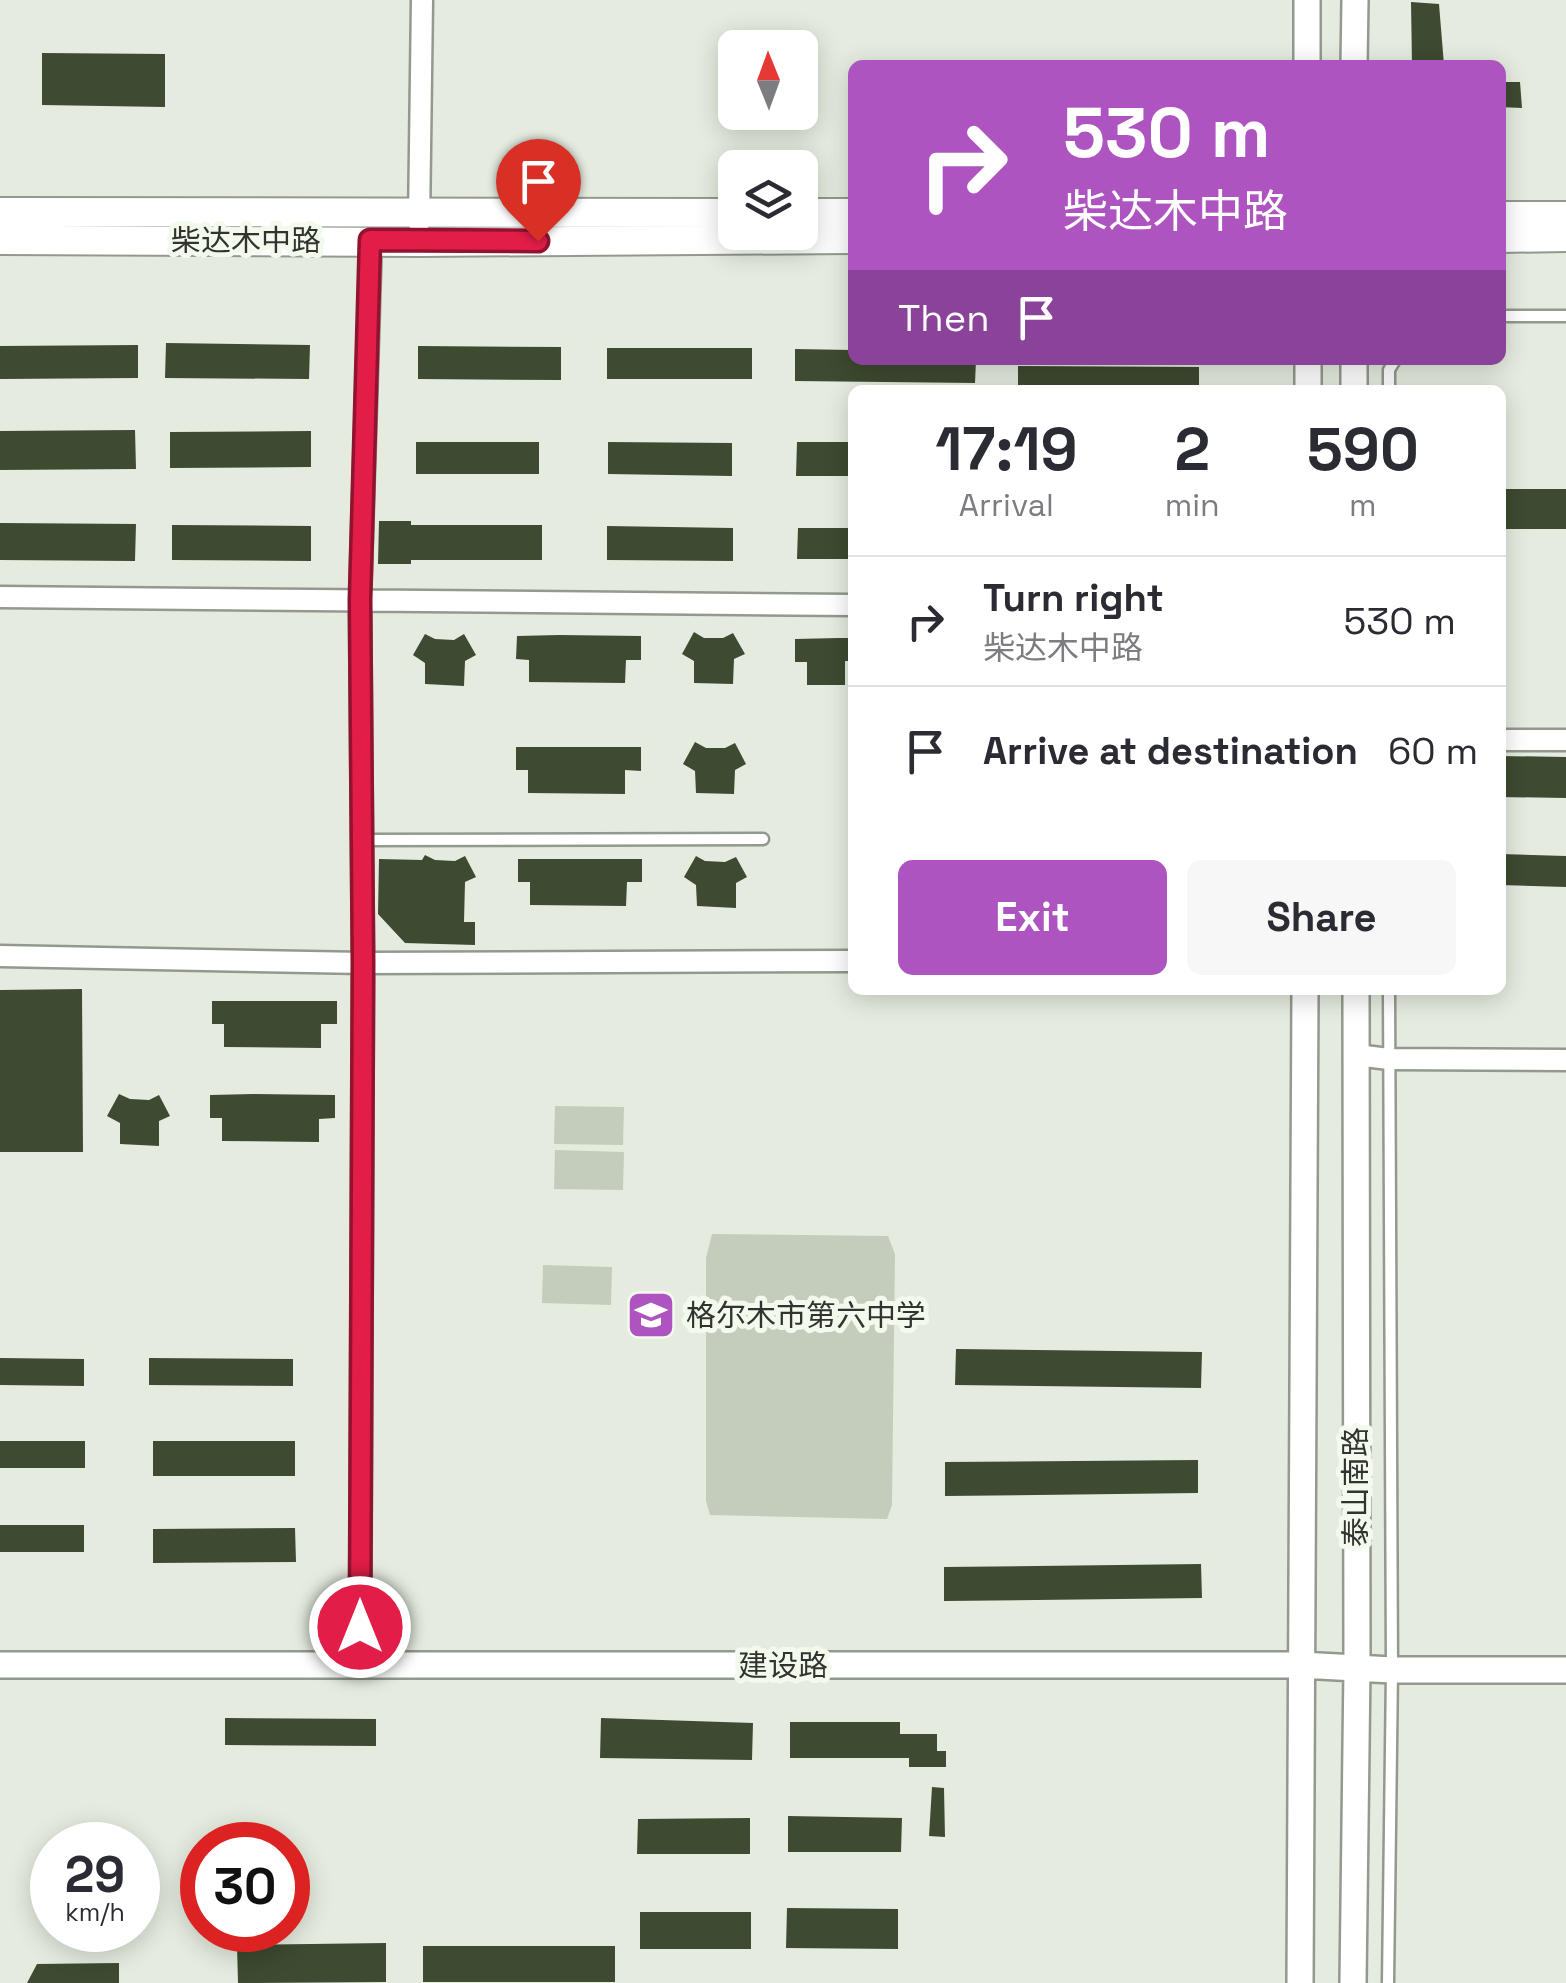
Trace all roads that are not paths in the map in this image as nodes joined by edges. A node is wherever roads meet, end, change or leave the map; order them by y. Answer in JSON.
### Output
{"nodes":[{"id":1,"x":422,"y":0,"type":"edge"},
{"id":2,"x":1307,"y":0,"type":"edge"},
{"id":3,"x":1354,"y":0,"type":"edge"},
{"id":4,"x":1308,"y":60,"type":"edge"},
{"id":5,"x":1354,"y":60,"type":"edge"},
{"id":6,"x":0,"y":212,"type":"edge"},
{"id":7,"x":419,"y":212,"type":"junction"},
{"id":8,"x":718,"y":213,"type":"edge"},
{"id":9,"x":818,"y":213,"type":"edge"},
{"id":10,"x":848,"y":213,"type":"edge"},
{"id":11,"x":1506,"y":216,"type":"edge"},
{"id":12,"x":1566,"y":216,"type":"edge"},
{"id":13,"x":1506,"y":238,"type":"edge"},
{"id":14,"x":1566,"y":238,"type":"edge"},
{"id":15,"x":848,"y":239,"type":"edge"},
{"id":16,"x":0,"y":240,"type":"edge"},
{"id":17,"x":370,"y":240,"type":"junction"},
{"id":18,"x":420,"y":242,"type":"junction"},
{"id":19,"x":1506,"y":316,"type":"edge"},
{"id":20,"x":1566,"y":316,"type":"edge"},
{"id":21,"x":0,"y":597,"type":"edge"},
{"id":22,"x":360,"y":600,"type":"junction"},
{"id":23,"x":848,"y":605,"type":"edge"},
{"id":24,"x":1506,"y":740,"type":"edge"},
{"id":25,"x":1566,"y":740,"type":"edge"},
{"id":26,"x":763,"y":839,"type":"dead end"},
{"id":27,"x":362,"y":840,"type":"junction"},
{"id":28,"x":0,"y":956,"type":"edge"},
{"id":29,"x":848,"y":961,"type":"edge"},
{"id":30,"x":363,"y":963,"type":"junction"},
{"id":31,"x":1305,"y":995,"type":"edge"},
{"id":32,"x":1356,"y":995,"type":"edge"},
{"id":33,"x":1388,"y":995,"type":"edge"},
{"id":34,"x":1356,"y":1055,"type":"junction"},
{"id":35,"x":1389,"y":1059,"type":"junction"},
{"id":36,"x":1566,"y":1060,"type":"edge"},
{"id":37,"x":1301,"y":1665,"type":"junction"},
{"id":38,"x":0,"y":1666,"type":"edge"},
{"id":39,"x":360,"y":1666,"type":"junction"},
{"id":40,"x":1356,"y":1668,"type":"junction"},
{"id":41,"x":1392,"y":1670,"type":"junction"},
{"id":42,"x":1566,"y":1670,"type":"edge"},
{"id":43,"x":1300,"y":1983,"type":"edge"},
{"id":44,"x":1353,"y":1983,"type":"edge"},
{"id":45,"x":1388,"y":1983,"type":"edge"}],
"edges":[{"from":1,"to":7,"type":"street"},
{"from":2,"to":4,"type":"street"},
{"from":3,"to":5,"type":"street"},
{"from":6,"to":7,"type":"main road","name":"柴达木中路"},
{"from":7,"to":8,"type":"main road","name":"柴达木中路"},
{"from":7,"to":18,"type":"street"},
{"from":9,"to":10,"type":"main road"},
{"from":11,"to":12,"type":"main road"},
{"from":13,"to":14,"type":"main road"},
{"from":15,"to":18,"type":"main road","name":"柴达木中路"},
{"from":16,"to":17,"type":"main road","name":"柴达木中路"},
{"from":17,"to":18,"type":"main road","name":"柴达木中路"},
{"from":17,"to":22,"type":"street"},
{"from":19,"to":20,"type":"lane"},
{"from":21,"to":22,"type":"street"},
{"from":22,"to":23,"type":"street"},
{"from":22,"to":27,"type":"street"},
{"from":24,"to":25,"type":"street"},
{"from":26,"to":27,"type":"lane"},
{"from":27,"to":30,"type":"street"},
{"from":28,"to":30,"type":"street"},
{"from":29,"to":30,"type":"street"},
{"from":30,"to":39,"type":"street"},
{"from":31,"to":37,"type":"street","name":"泰山南路"},
{"from":32,"to":34,"type":"street","name":"泰山南路"},
{"from":33,"to":35,"type":"lane"},
{"from":34,"to":35,"type":"street"},
{"from":34,"to":40,"type":"street","name":"泰山南路"},
{"from":35,"to":36,"type":"street"},
{"from":35,"to":41,"type":"lane"},
{"from":37,"to":39,"type":"street","name":"建设路"},
{"from":37,"to":40,"type":"street","name":"建设路"},
{"from":37,"to":43,"type":"street","name":"泰山南路"},
{"from":38,"to":39,"type":"street","name":"建设路"},
{"from":40,"to":41,"type":"street","name":"建设路"},
{"from":40,"to":44,"type":"street","name":"泰山南路"},
{"from":41,"to":42,"type":"street","name":"建设路"},
{"from":41,"to":45,"type":"lane"}]}
